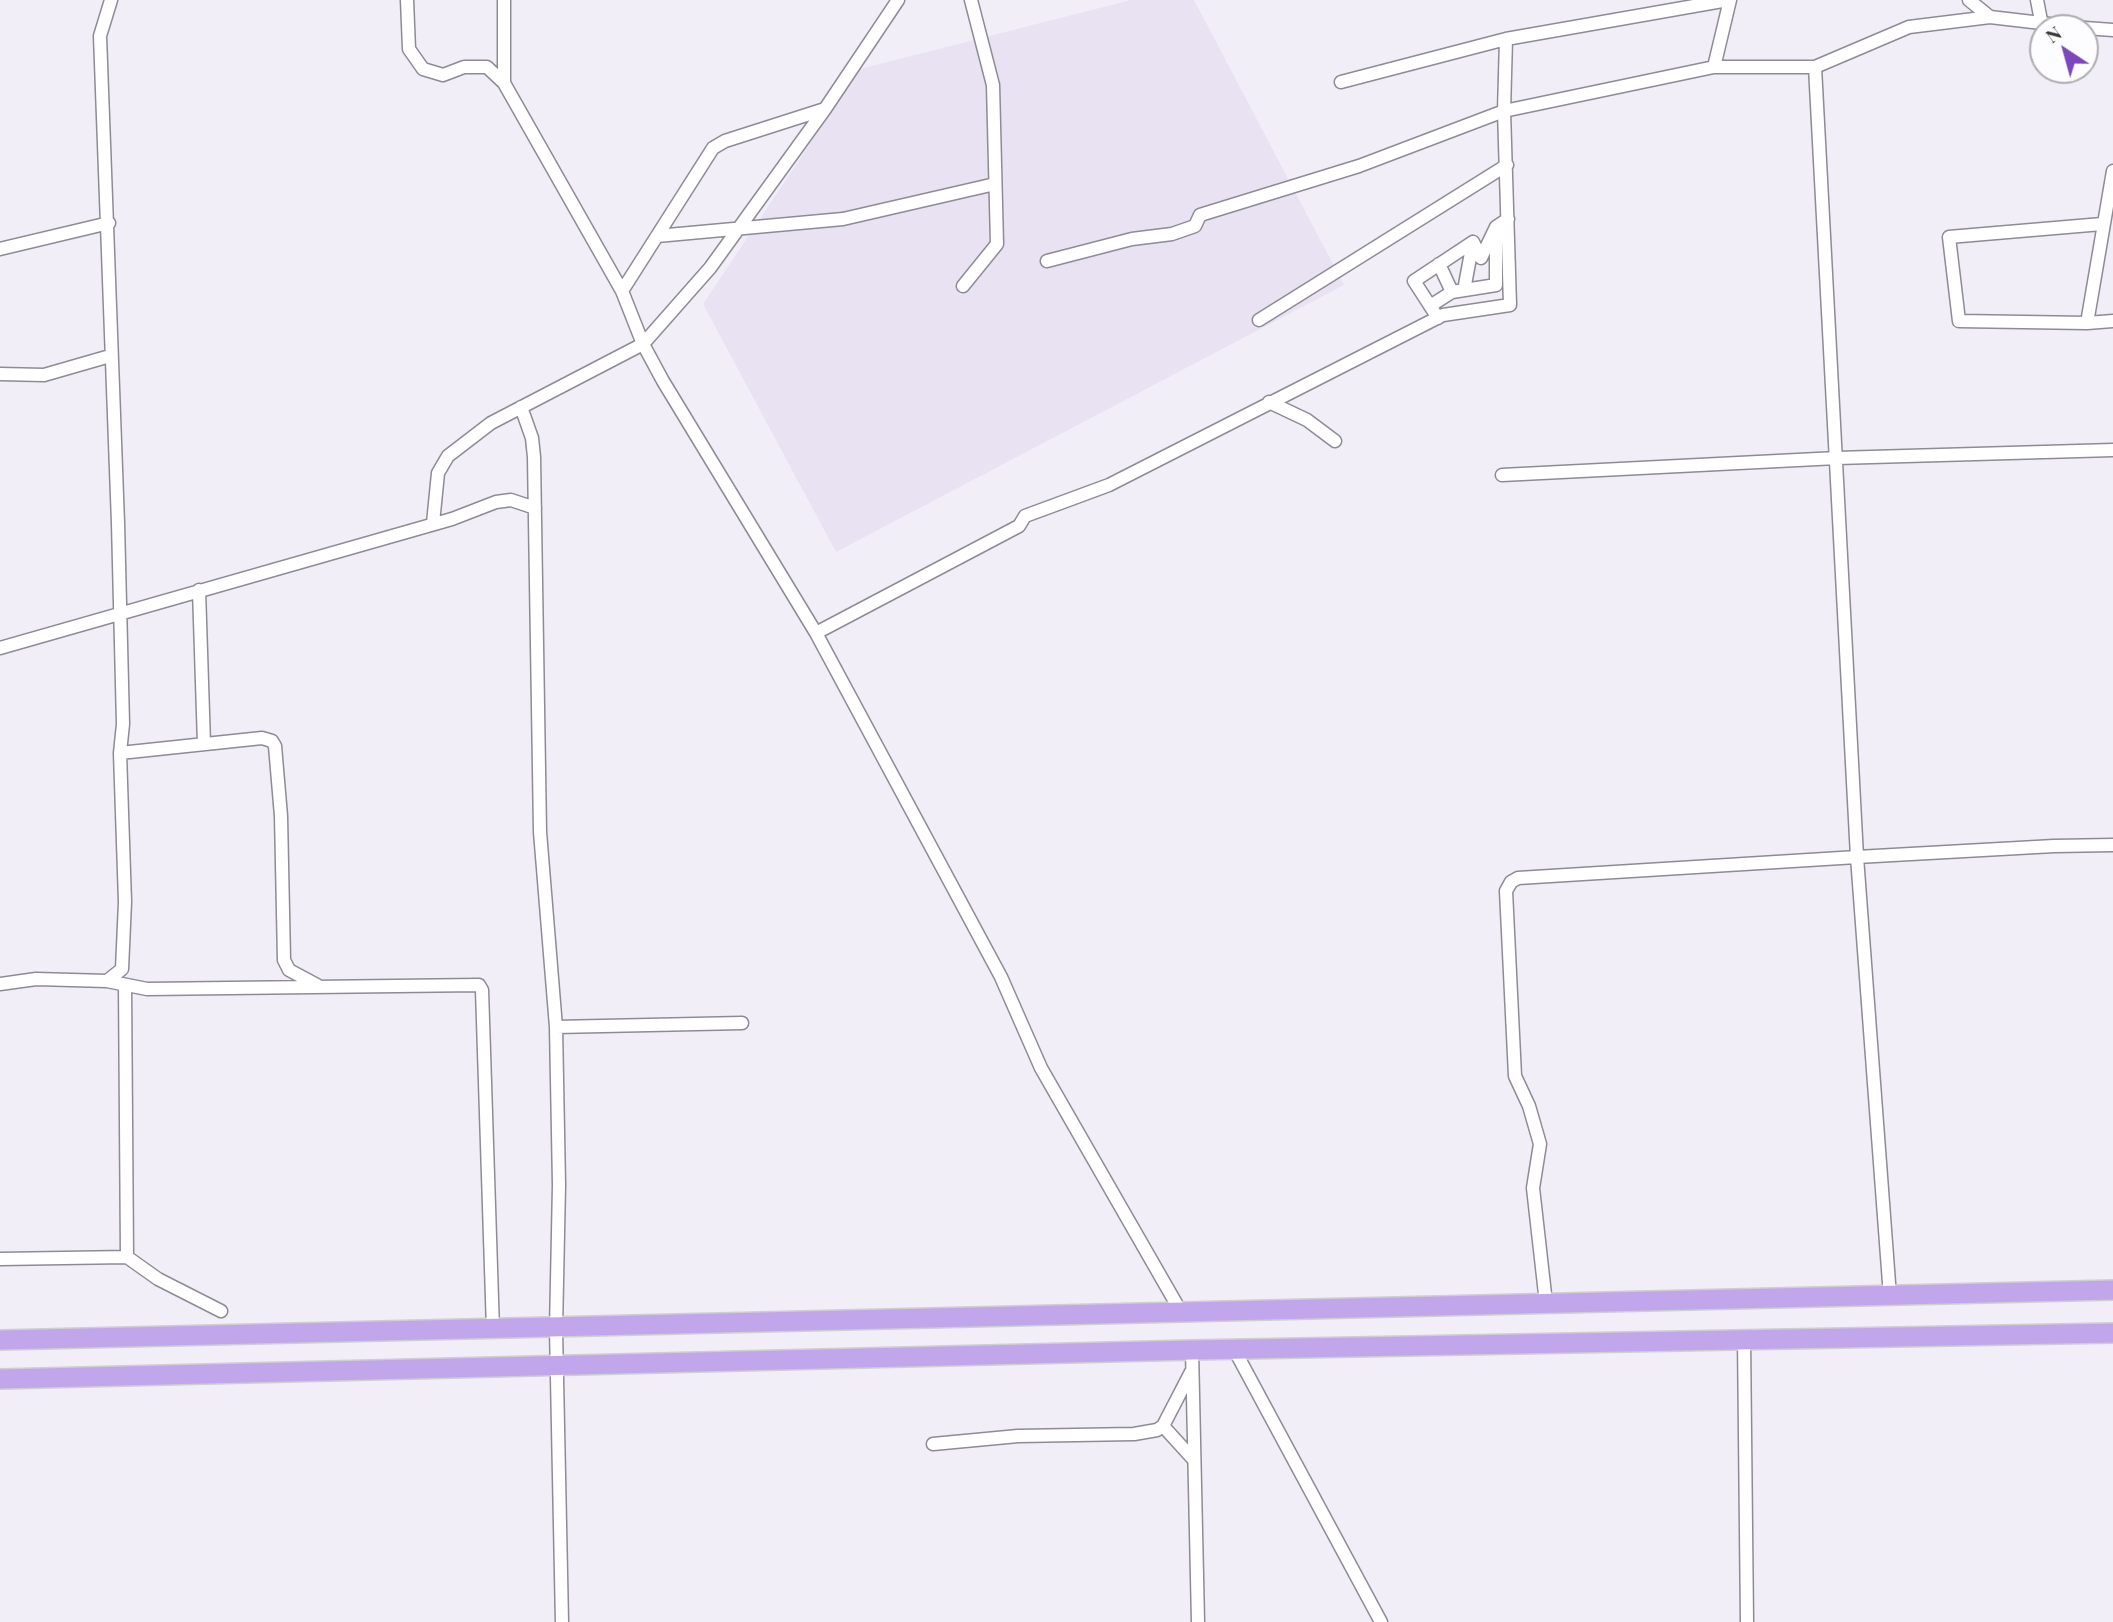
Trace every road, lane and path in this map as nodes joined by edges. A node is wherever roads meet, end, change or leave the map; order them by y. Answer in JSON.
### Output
{"nodes":[{"id":1,"x":111,"y":0,"type":"edge"},
{"id":2,"x":407,"y":0,"type":"edge"},
{"id":3,"x":504,"y":0,"type":"edge"},
{"id":4,"x":898,"y":0,"type":"edge"},
{"id":5,"x":971,"y":0,"type":"edge"},
{"id":6,"x":1729,"y":0,"type":"edge"},
{"id":7,"x":1969,"y":0,"type":"edge"},
{"id":8,"x":1990,"y":18,"type":"junction"},
{"id":9,"x":2029,"y":24,"type":"edge"},
{"id":10,"x":1506,"y":38,"type":"junction"},
{"id":11,"x":1714,"y":67,"type":"junction"},
{"id":12,"x":1815,"y":67,"type":"junction"},
{"id":13,"x":1341,"y":82,"type":"dead end"},
{"id":14,"x":504,"y":83,"type":"junction"},
{"id":15,"x":825,"y":109,"type":"junction"},
{"id":16,"x":1504,"y":111,"type":"junction"},
{"id":17,"x":1507,"y":165,"type":"junction"},
{"id":18,"x":2113,"y":171,"type":"edge"},
{"id":19,"x":995,"y":184,"type":"junction"},
{"id":20,"x":1508,"y":219,"type":"junction"},
{"id":21,"x":109,"y":223,"type":"junction"},
{"id":22,"x":2102,"y":224,"type":"junction"},
{"id":23,"x":741,"y":226,"type":"junction"},
{"id":24,"x":1496,"y":227,"type":"junction"},
{"id":25,"x":657,"y":236,"type":"junction"},
{"id":26,"x":1473,"y":242,"type":"junction"},
{"id":27,"x":0,"y":249,"type":"edge"},
{"id":28,"x":1047,"y":261,"type":"dead end"},
{"id":29,"x":1439,"y":264,"type":"junction"},
{"id":30,"x":963,"y":286,"type":"dead end"},
{"id":31,"x":622,"y":291,"type":"junction"},
{"id":32,"x":1458,"y":291,"type":"junction"},
{"id":33,"x":1430,"y":306,"type":"junction"},
{"id":34,"x":1438,"y":318,"type":"junction"},
{"id":35,"x":1259,"y":320,"type":"dead end"},
{"id":36,"x":2113,"y":321,"type":"edge"},
{"id":37,"x":2087,"y":323,"type":"junction"},
{"id":38,"x":643,"y":344,"type":"junction"},
{"id":39,"x":110,"y":356,"type":"junction"},
{"id":40,"x":0,"y":374,"type":"edge"},
{"id":41,"x":1269,"y":402,"type":"junction"},
{"id":42,"x":521,"y":407,"type":"junction"},
{"id":43,"x":1335,"y":441,"type":"dead end"},
{"id":44,"x":2113,"y":450,"type":"edge"},
{"id":45,"x":1837,"y":458,"type":"junction"},
{"id":46,"x":1502,"y":475,"type":"dead end"},
{"id":47,"x":535,"y":508,"type":"junction"},
{"id":48,"x":433,"y":523,"type":"junction"},
{"id":49,"x":199,"y":590,"type":"junction"},
{"id":50,"x":120,"y":612,"type":"junction"},
{"id":51,"x":816,"y":634,"type":"junction"},
{"id":52,"x":0,"y":648,"type":"edge"},
{"id":53,"x":204,"y":744,"type":"junction"},
{"id":54,"x":120,"y":753,"type":"junction"},
{"id":55,"x":2113,"y":845,"type":"edge"},
{"id":56,"x":1857,"y":857,"type":"junction"},
{"id":57,"x":107,"y":981,"type":"junction"},
{"id":58,"x":0,"y":984,"type":"edge"},
{"id":59,"x":125,"y":985,"type":"junction"},
{"id":60,"x":321,"y":987,"type":"junction"},
{"id":61,"x":742,"y":1023,"type":"dead end"},
{"id":62,"x":556,"y":1027,"type":"junction"},
{"id":63,"x":127,"y":1257,"type":"junction"},
{"id":64,"x":0,"y":1259,"type":"edge"},
{"id":65,"x":2113,"y":1290,"type":"edge"},
{"id":66,"x":1890,"y":1296,"type":"junction"},
{"id":67,"x":1546,"y":1303,"type":"junction"},
{"id":68,"x":221,"y":1311,"type":"dead end"},
{"id":69,"x":1181,"y":1312,"type":"junction"},
{"id":70,"x":556,"y":1329,"type":"junction"},
{"id":71,"x":493,"y":1330,"type":"junction"},
{"id":72,"x":2113,"y":1333,"type":"edge"},
{"id":73,"x":1744,"y":1339,"type":"junction"},
{"id":74,"x":0,"y":1340,"type":"edge"},
{"id":75,"x":1192,"y":1349,"type":"junction"},
{"id":76,"x":1234,"y":1349,"type":"junction"},
{"id":77,"x":558,"y":1364,"type":"junction"},
{"id":78,"x":1191,"y":1372,"type":"junction"},
{"id":79,"x":0,"y":1380,"type":"edge"},
{"id":80,"x":1163,"y":1426,"type":"junction"},
{"id":81,"x":933,"y":1444,"type":"dead end"},
{"id":82,"x":1194,"y":1460,"type":"junction"},
{"id":83,"x":562,"y":1622,"type":"edge"},
{"id":84,"x":1198,"y":1622,"type":"edge"},
{"id":85,"x":1381,"y":1622,"type":"edge"},
{"id":86,"x":1747,"y":1622,"type":"edge"}],
"edges":[{"from":1,"to":21,"type":"street"},
{"from":2,"to":14,"type":"street"},
{"from":3,"to":14,"type":"street"},
{"from":4,"to":15,"type":"street"},
{"from":5,"to":19,"type":"street"},
{"from":6,"to":10,"type":"street"},
{"from":6,"to":11,"type":"street"},
{"from":7,"to":8,"type":"street"},
{"from":8,"to":9,"type":"street"},
{"from":8,"to":12,"type":"street"},
{"from":10,"to":13,"type":"street"},
{"from":10,"to":16,"type":"street"},
{"from":11,"to":12,"type":"street"},
{"from":11,"to":16,"type":"street"},
{"from":12,"to":45,"type":"street"},
{"from":14,"to":31,"type":"street"},
{"from":15,"to":23,"type":"street"},
{"from":15,"to":25,"type":"street"},
{"from":16,"to":17,"type":"street"},
{"from":16,"to":28,"type":"street"},
{"from":17,"to":20,"type":"street"},
{"from":17,"to":35,"type":"street"},
{"from":18,"to":22,"type":"street"},
{"from":19,"to":23,"type":"street"},
{"from":19,"to":30,"type":"street"},
{"from":20,"to":24,"type":"street"},
{"from":20,"to":34,"type":"street"},
{"from":21,"to":27,"type":"street"},
{"from":21,"to":39,"type":"street"},
{"from":22,"to":37,"type":"street"},
{"from":22,"to":37,"type":"street"},
{"from":23,"to":25,"type":"street"},
{"from":23,"to":38,"type":"street"},
{"from":24,"to":26,"type":"street"},
{"from":24,"to":32,"type":"street"},
{"from":25,"to":31,"type":"street"},
{"from":26,"to":29,"type":"street"},
{"from":26,"to":32,"type":"street"},
{"from":29,"to":32,"type":"street"},
{"from":29,"to":33,"type":"street"},
{"from":31,"to":38,"type":"street"},
{"from":32,"to":33,"type":"street"},
{"from":33,"to":34,"type":"street"},
{"from":34,"to":41,"type":"street"},
{"from":36,"to":37,"type":"street"},
{"from":38,"to":42,"type":"street"},
{"from":38,"to":51,"type":"street"},
{"from":39,"to":40,"type":"street"},
{"from":39,"to":50,"type":"street"},
{"from":41,"to":43,"type":"street"},
{"from":41,"to":51,"type":"street"},
{"from":42,"to":47,"type":"street"},
{"from":42,"to":48,"type":"street"},
{"from":44,"to":45,"type":"street"},
{"from":45,"to":46,"type":"street"},
{"from":45,"to":56,"type":"street"},
{"from":47,"to":48,"type":"street"},
{"from":47,"to":62,"type":"street"},
{"from":48,"to":49,"type":"street"},
{"from":49,"to":50,"type":"street"},
{"from":49,"to":53,"type":"street"},
{"from":50,"to":52,"type":"street"},
{"from":50,"to":54,"type":"street"},
{"from":51,"to":69,"type":"street"},
{"from":53,"to":54,"type":"street"},
{"from":53,"to":60,"type":"street"},
{"from":54,"to":57,"type":"street"},
{"from":55,"to":56,"type":"street"},
{"from":56,"to":66,"type":"street"},
{"from":56,"to":67,"type":"street"},
{"from":57,"to":58,"type":"street"},
{"from":57,"to":59,"type":"street"},
{"from":59,"to":60,"type":"street"},
{"from":59,"to":63,"type":"street"},
{"from":60,"to":71,"type":"street"},
{"from":61,"to":62,"type":"street"},
{"from":62,"to":70,"type":"street"},
{"from":63,"to":64,"type":"street"},
{"from":63,"to":68,"type":"street"},
{"from":65,"to":66,"type":"highway"},
{"from":66,"to":67,"type":"highway"},
{"from":67,"to":69,"type":"highway"},
{"from":69,"to":70,"type":"highway"},
{"from":70,"to":71,"type":"highway"},
{"from":70,"to":77,"type":"street"},
{"from":71,"to":74,"type":"highway"},
{"from":72,"to":73,"type":"highway"},
{"from":73,"to":76,"type":"highway"},
{"from":73,"to":86,"type":"street"},
{"from":75,"to":76,"type":"highway"},
{"from":75,"to":77,"type":"highway"},
{"from":75,"to":78,"type":"street"},
{"from":76,"to":85,"type":"street"},
{"from":77,"to":79,"type":"highway"},
{"from":77,"to":83,"type":"street"},
{"from":78,"to":80,"type":"street"},
{"from":78,"to":82,"type":"street"},
{"from":80,"to":81,"type":"street"},
{"from":80,"to":82,"type":"street"},
{"from":82,"to":84,"type":"street"}]}
